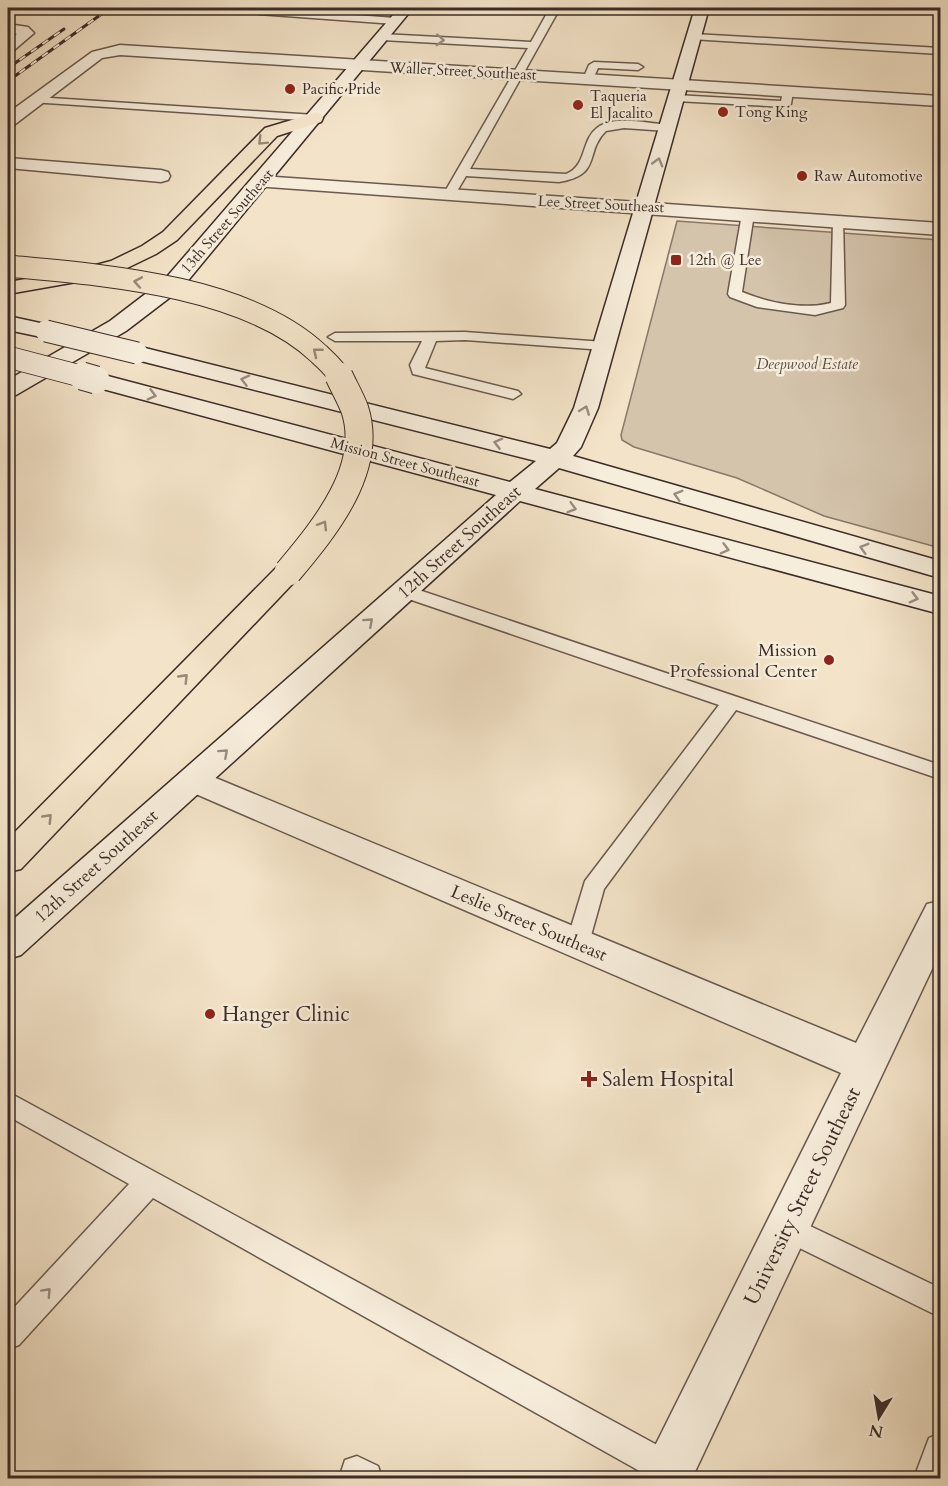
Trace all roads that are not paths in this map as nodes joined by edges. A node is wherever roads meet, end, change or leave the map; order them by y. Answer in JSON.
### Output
{"nodes":[{"id":1,"x":266,"y":8,"type":"edge"},
{"id":2,"x":486,"y":8,"type":"edge"},
{"id":3,"x":491,"y":8,"type":"edge"},
{"id":4,"x":555,"y":8,"type":"edge"},
{"id":5,"x":702,"y":8,"type":"edge"},
{"id":6,"x":915,"y":8,"type":"edge"},
{"id":7,"x":368,"y":9,"type":"edge"},
{"id":8,"x":940,"y":9,"type":"edge"},
{"id":9,"x":401,"y":14,"type":"edge"},
{"id":10,"x":8,"y":28,"type":"edge"},
{"id":11,"x":382,"y":37,"type":"junction"},
{"id":12,"x":694,"y":37,"type":"junction"},
{"id":13,"x":533,"y":45,"type":"junction"},
{"id":14,"x":8,"y":48,"type":"edge"},
{"id":15,"x":940,"y":51,"type":"edge"},
{"id":16,"x":358,"y":65,"type":"junction"},
{"id":17,"x":638,"y":67,"type":"dead end"},
{"id":18,"x":517,"y":74,"type":"junction"},
{"id":19,"x":588,"y":79,"type":"junction"},
{"id":20,"x":678,"y":91,"type":"junction"},
{"id":21,"x":35,"y":100,"type":"junction"},
{"id":22,"x":940,"y":101,"type":"edge"},
{"id":23,"x":315,"y":118,"type":"junction"},
{"id":24,"x":8,"y":121,"type":"edge"},
{"id":25,"x":668,"y":128,"type":"junction"},
{"id":26,"x":8,"y":163,"type":"edge"},
{"id":27,"x":462,"y":172,"type":"junction"},
{"id":28,"x":161,"y":176,"type":"dead end"},
{"id":29,"x":261,"y":182,"type":"junction"},
{"id":30,"x":449,"y":195,"type":"junction"},
{"id":31,"x":645,"y":207,"type":"junction"},
{"id":32,"x":747,"y":214,"type":"junction"},
{"id":33,"x":839,"y":221,"type":"junction"},
{"id":34,"x":940,"y":229,"type":"edge"},
{"id":35,"x":8,"y":266,"type":"edge"},
{"id":36,"x":8,"y":288,"type":"edge"},
{"id":37,"x":8,"y":323,"type":"edge"},
{"id":38,"x":335,"y":337,"type":"dead end"},
{"id":39,"x":431,"y":337,"type":"junction"},
{"id":40,"x":604,"y":346,"type":"junction"},
{"id":41,"x":8,"y":357,"type":"edge"},
{"id":42,"x":8,"y":390,"type":"edge"},
{"id":43,"x":513,"y":394,"type":"dead end"},
{"id":44,"x":554,"y":458,"type":"junction"},
{"id":45,"x":515,"y":492,"type":"junction"},
{"id":46,"x":940,"y":570,"type":"edge"},
{"id":47,"x":404,"y":591,"type":"junction"},
{"id":48,"x":940,"y":605,"type":"edge"},
{"id":49,"x":732,"y":702,"type":"junction"},
{"id":50,"x":940,"y":772,"type":"edge"},
{"id":51,"x":194,"y":780,"type":"junction"},
{"id":52,"x":8,"y":860,"type":"edge"},
{"id":53,"x":940,"y":914,"type":"edge"},
{"id":54,"x":578,"y":944,"type":"junction"},
{"id":55,"x":8,"y":945,"type":"edge"},
{"id":56,"x":865,"y":1065,"type":"junction"},
{"id":57,"x":8,"y":1103,"type":"edge"},
{"id":58,"x":149,"y":1182,"type":"junction"},
{"id":59,"x":787,"y":1228,"type":"junction"},
{"id":60,"x":940,"y":1303,"type":"edge"},
{"id":61,"x":8,"y":1335,"type":"edge"},
{"id":62,"x":940,"y":1449,"type":"edge"},
{"id":63,"x":667,"y":1474,"type":"edge"},
{"id":64,"x":930,"y":1479,"type":"edge"}],
"edges":[{"from":1,"to":9,"type":"lane"},
{"from":2,"to":3,"type":"lane"},
{"from":4,"to":13,"type":"lane"},
{"from":5,"to":12,"type":"main road","name":"12th Street Southeast"},
{"from":6,"to":8,"type":"main road"},
{"from":7,"to":9,"type":"lane"},
{"from":9,"to":11,"type":"main road","name":"13th Street Southeast"},
{"from":10,"to":14,"type":"main road"},
{"from":11,"to":13,"type":"lane","one_way":true},
{"from":11,"to":16,"type":"main road","name":"13th Street Southeast"},
{"from":12,"to":15,"type":"lane"},
{"from":12,"to":20,"type":"main road","name":"12th Street Southeast"},
{"from":13,"to":18,"type":"lane"},
{"from":16,"to":18,"type":"main road","name":"Waller Street Southeast"},
{"from":16,"to":21,"type":"main road","name":"Waller Street Southeast"},
{"from":16,"to":23,"type":"main road","name":"13th Street Southeast"},
{"from":17,"to":19,"type":"lane"},
{"from":18,"to":19,"type":"main road","name":"Waller Street Southeast"},
{"from":18,"to":27,"type":"lane"},
{"from":19,"to":20,"type":"main road","name":"Waller Street Southeast"},
{"from":20,"to":22,"type":"main road","name":"Waller Street Southeast"},
{"from":20,"to":25,"type":"main road","name":"12th Street Southeast"},
{"from":21,"to":23,"type":"lane"},
{"from":21,"to":24,"type":"main road","name":"Waller Street Southeast"},
{"from":23,"to":29,"type":"main road","name":"13th Street Southeast"},
{"from":23,"to":36,"type":"highway","one_way":true},
{"from":25,"to":27,"type":"lane"},
{"from":31,"to":25,"type":"main road","name":"12th Street Southeast","one_way":true},
{"from":26,"to":28,"type":"main road"},
{"from":27,"to":30,"type":"lane"},
{"from":29,"to":30,"type":"main road","name":"Lee Street Southeast"},
{"from":29,"to":42,"type":"main road","name":"13th Street Southeast"},
{"from":30,"to":31,"type":"main road","name":"Lee Street Southeast"},
{"from":31,"to":32,"type":"main road","name":"Lee Street Southeast"},
{"from":31,"to":40,"type":"main road","name":"12th Street Southeast"},
{"from":32,"to":33,"type":"main road","name":"Lee Street Southeast"},
{"from":32,"to":33,"type":"lane"},
{"from":33,"to":34,"type":"main road","name":"Lee Street Southeast"},
{"from":52,"to":35,"type":"highway","one_way":true,"bridge":true},
{"from":44,"to":37,"type":"main road","one_way":true,"bridge":true},
{"from":38,"to":39,"type":"lane"},
{"from":39,"to":40,"type":"lane"},
{"from":39,"to":43,"type":"lane"},
{"from":44,"to":40,"type":"main road","name":"12th Street Southeast","one_way":true},
{"from":41,"to":45,"type":"main road","name":"Mission Street Southeast","one_way":true,"bridge":true},
{"from":44,"to":45,"type":"main road","name":"12th Street Southeast"},
{"from":46,"to":44,"type":"main road","one_way":true},
{"from":45,"to":47,"type":"main road","name":"12th Street Southeast"},
{"from":45,"to":48,"type":"main road","name":"Mission Street Southeast","one_way":true},
{"from":47,"to":49,"type":"lane"},
{"from":51,"to":47,"type":"main road","name":"12th Street Southeast","one_way":true},
{"from":49,"to":50,"type":"lane"},
{"from":49,"to":54,"type":"lane"},
{"from":51,"to":54,"type":"main road","name":"Leslie Street Southeast"},
{"from":51,"to":55,"type":"main road","name":"12th Street Southeast"},
{"from":53,"to":56,"type":"main road","name":"University Street Southeast"},
{"from":54,"to":56,"type":"main road","name":"Leslie Street Southeast"},
{"from":56,"to":59,"type":"main road","name":"University Street Southeast"},
{"from":57,"to":58,"type":"lane"},
{"from":61,"to":58,"type":"lane","one_way":true},
{"from":58,"to":63,"type":"lane"},
{"from":59,"to":60,"type":"lane"},
{"from":59,"to":63,"type":"main road","name":"University Street Southeast"},
{"from":62,"to":64,"type":"lane"}]}
